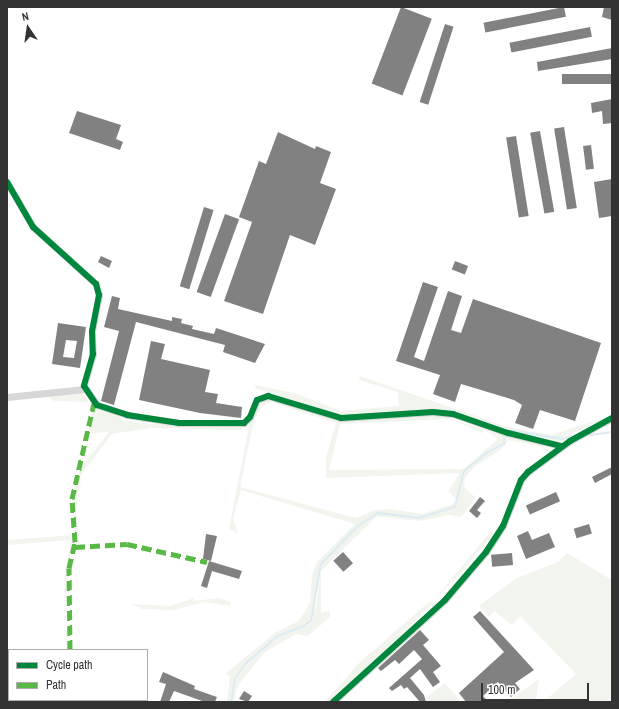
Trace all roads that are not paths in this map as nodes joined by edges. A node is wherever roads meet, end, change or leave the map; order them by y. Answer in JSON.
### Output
{"nodes":[{"id":1,"x":7,"y":182,"type":"edge"},
{"id":2,"x":86,"y":389,"type":"junction"},
{"id":3,"x":7,"y":397,"type":"edge"},
{"id":4,"x":612,"y":418,"type":"edge"},
{"id":5,"x":561,"y":446,"type":"junction"},
{"id":6,"x":333,"y":702,"type":"edge"}],
"edges":[{"from":1,"to":2,"type":"street"},
{"from":2,"to":3,"type":"street"},
{"from":2,"to":5,"type":"street"},
{"from":4,"to":5,"type":"street"},
{"from":5,"to":6,"type":"street"}]}
